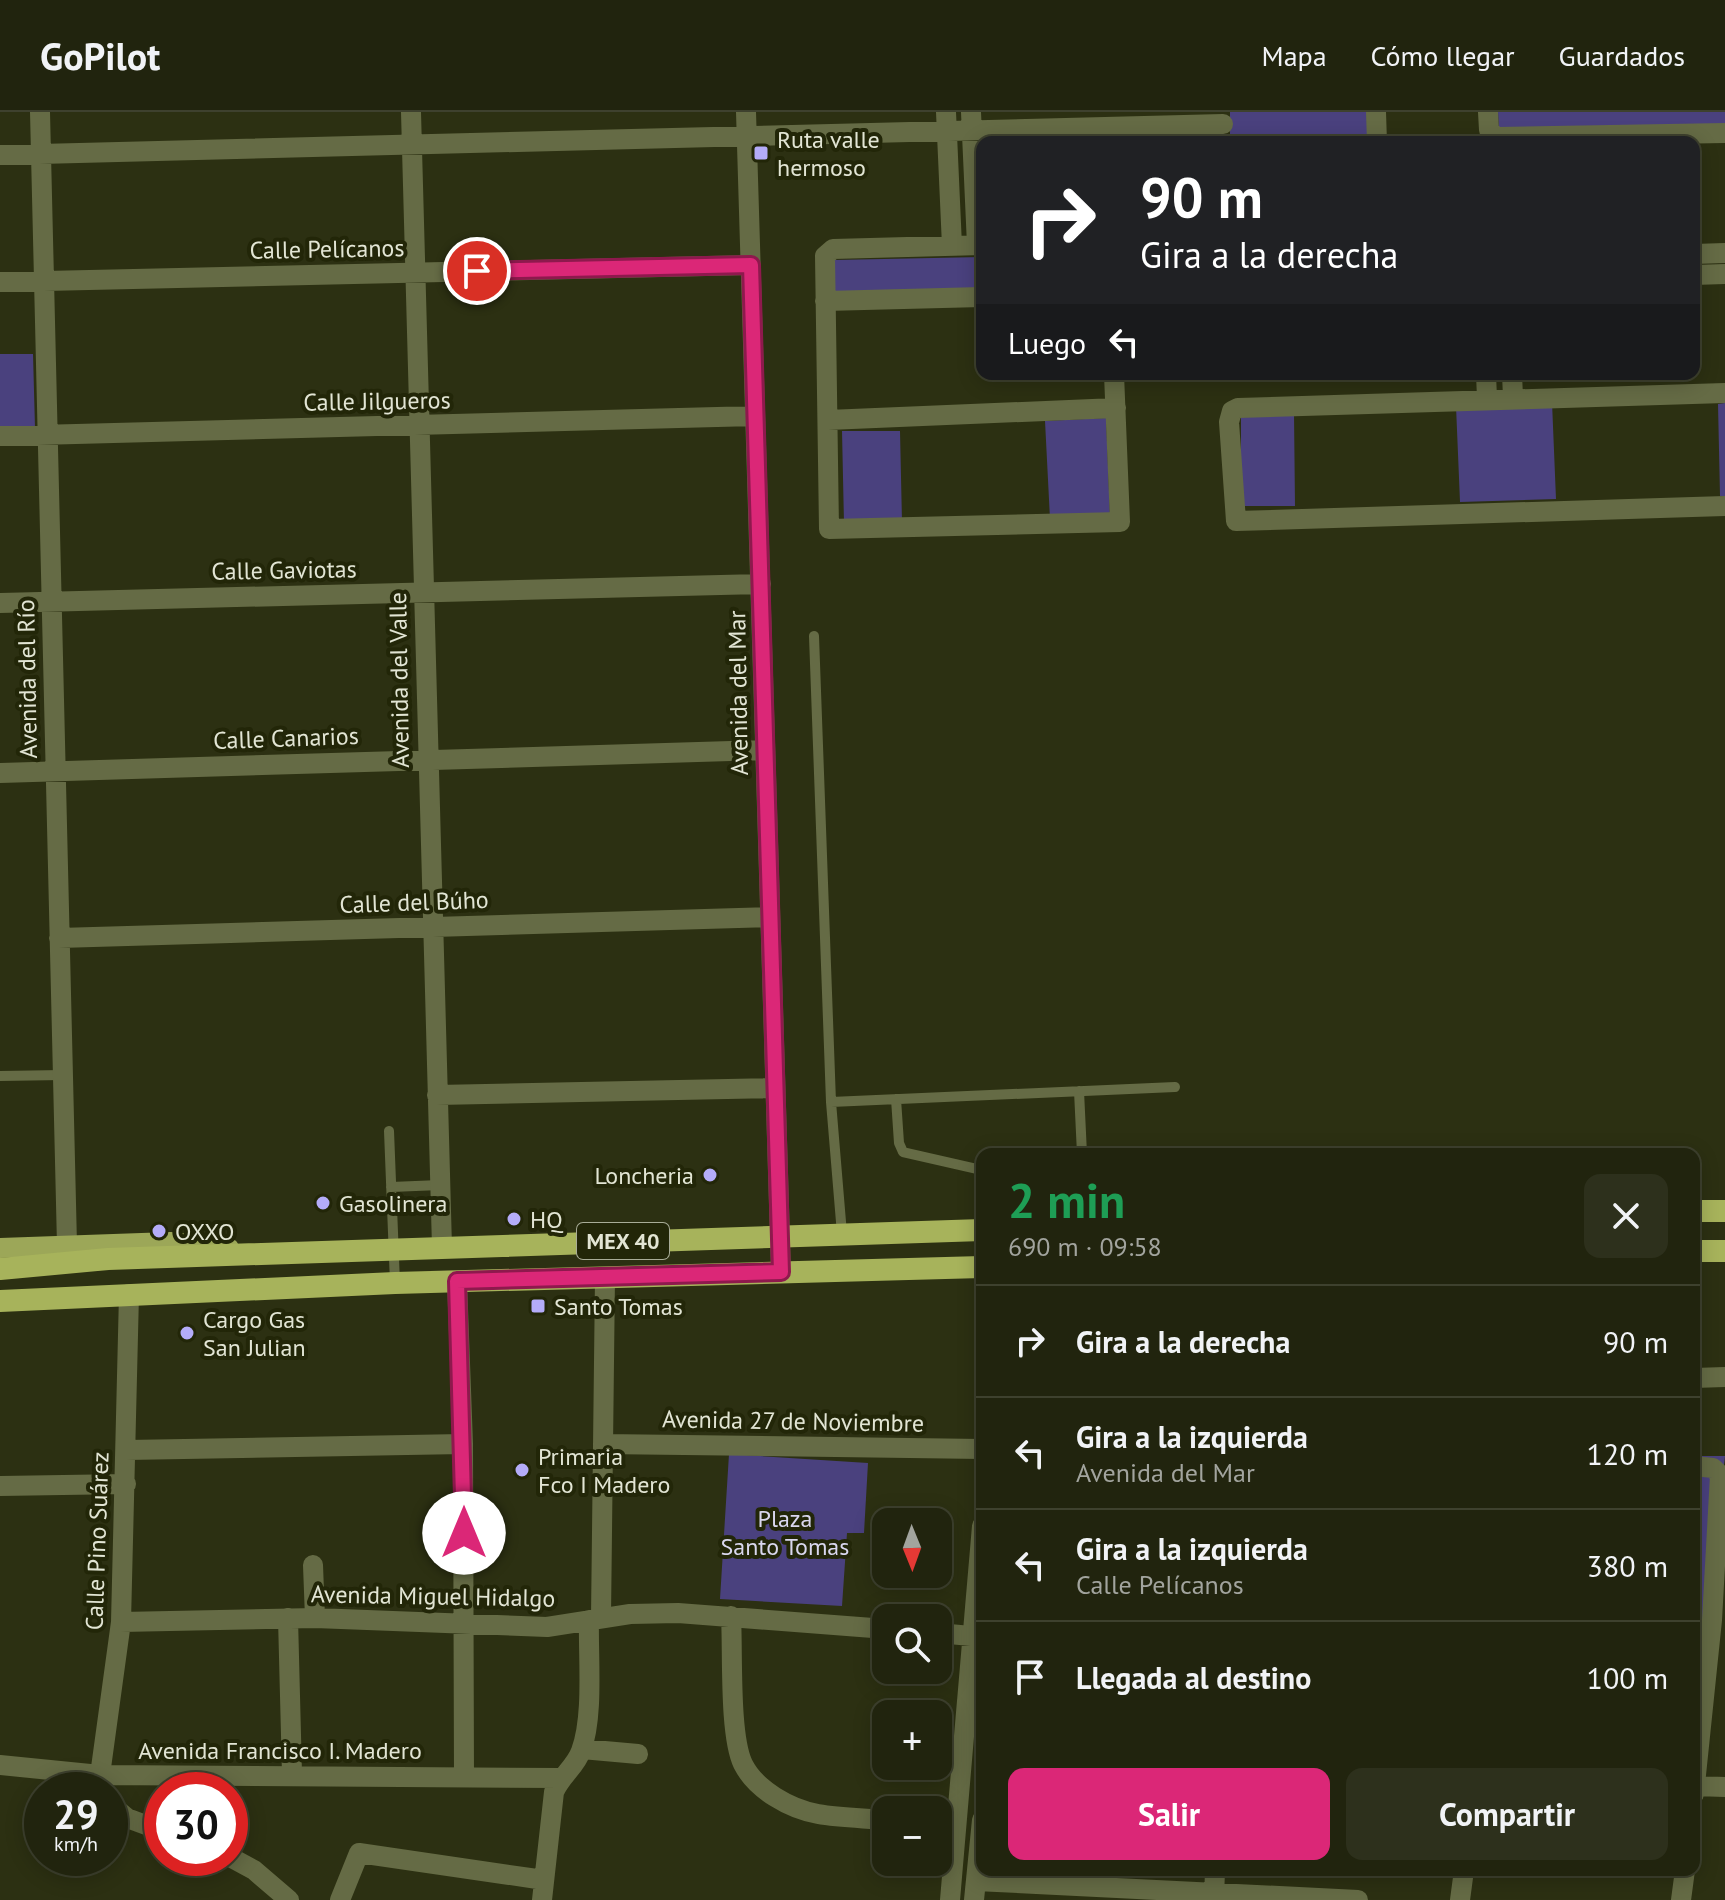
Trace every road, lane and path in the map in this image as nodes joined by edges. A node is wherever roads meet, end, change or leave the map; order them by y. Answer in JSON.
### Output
{"nodes":[{"id":1,"x":40,"y":112,"type":"edge"},
{"id":2,"x":411,"y":112,"type":"edge"},
{"id":3,"x":746,"y":112,"type":"edge"},
{"id":4,"x":1376,"y":112,"type":"edge"},
{"id":5,"x":1488,"y":112,"type":"edge"},
{"id":6,"x":947,"y":122,"type":"edge"},
{"id":7,"x":972,"y":122,"type":"edge"},
{"id":8,"x":1223,"y":126,"type":"edge"},
{"id":9,"x":1725,"y":133,"type":"edge"},
{"id":10,"x":747,"y":136,"type":"junction"},
{"id":11,"x":1377,"y":136,"type":"edge"},
{"id":12,"x":1495,"y":136,"type":"edge"},
{"id":13,"x":1675,"y":136,"type":"edge"},
{"id":14,"x":412,"y":143,"type":"junction"},
{"id":15,"x":40,"y":154,"type":"junction"},
{"id":16,"x":0,"y":155,"type":"edge"},
{"id":17,"x":976,"y":192,"type":"edge"},
{"id":18,"x":976,"y":245,"type":"edge"},
{"id":19,"x":952,"y":246,"type":"junction"},
{"id":20,"x":1725,"y":253,"type":"edge"},
{"id":21,"x":1700,"y":254,"type":"edge"},
{"id":22,"x":751,"y":265,"type":"junction"},
{"id":23,"x":416,"y":273,"type":"junction"},
{"id":24,"x":1725,"y":274,"type":"edge"},
{"id":25,"x":1700,"y":275,"type":"edge"},
{"id":26,"x":44,"y":281,"type":"junction"},
{"id":27,"x":0,"y":282,"type":"edge"},
{"id":28,"x":976,"y":297,"type":"edge"},
{"id":29,"x":825,"y":301,"type":"junction"},
{"id":30,"x":1114,"y":380,"type":"edge"},
{"id":31,"x":1486,"y":380,"type":"edge"},
{"id":32,"x":1512,"y":380,"type":"edge"},
{"id":33,"x":1725,"y":393,"type":"edge"},
{"id":34,"x":1513,"y":397,"type":"junction"},
{"id":35,"x":1487,"y":398,"type":"junction"},
{"id":36,"x":1116,"y":408,"type":"junction"},
{"id":37,"x":755,"y":416,"type":"junction"},
{"id":38,"x":828,"y":420,"type":"junction"},
{"id":39,"x":420,"y":426,"type":"junction"},
{"id":40,"x":49,"y":434,"type":"junction"},
{"id":41,"x":0,"y":436,"type":"edge"},
{"id":42,"x":1725,"y":506,"type":"edge"},
{"id":43,"x":761,"y":584,"type":"junction"},
{"id":44,"x":423,"y":593,"type":"junction"},
{"id":45,"x":50,"y":602,"type":"junction"},
{"id":46,"x":0,"y":603,"type":"edge"},
{"id":47,"x":814,"y":636,"type":"dead end"},
{"id":48,"x":765,"y":750,"type":"junction"},
{"id":49,"x":427,"y":760,"type":"junction"},
{"id":50,"x":55,"y":771,"type":"junction"},
{"id":51,"x":0,"y":773,"type":"edge"},
{"id":52,"x":769,"y":917,"type":"junction"},
{"id":53,"x":431,"y":927,"type":"junction"},
{"id":54,"x":59,"y":938,"type":"junction"},
{"id":55,"x":63,"y":1075,"type":"junction"},
{"id":56,"x":0,"y":1076,"type":"edge"},
{"id":57,"x":1175,"y":1087,"type":"dead end"},
{"id":58,"x":775,"y":1088,"type":"junction"},
{"id":59,"x":1079,"y":1091,"type":"junction"},
{"id":60,"x":437,"y":1095,"type":"junction"},
{"id":61,"x":896,"y":1099,"type":"junction"},
{"id":62,"x":831,"y":1102,"type":"junction"},
{"id":63,"x":389,"y":1131,"type":"dead end"},
{"id":64,"x":1082,"y":1148,"type":"edge"},
{"id":65,"x":976,"y":1169,"type":"edge"},
{"id":66,"x":440,"y":1185,"type":"junction"},
{"id":67,"x":391,"y":1187,"type":"junction"},
{"id":68,"x":1700,"y":1211,"type":"edge"},
{"id":69,"x":1725,"y":1211,"type":"edge"},
{"id":70,"x":976,"y":1230,"type":"edge"},
{"id":71,"x":842,"y":1234,"type":"junction"},
{"id":72,"x":780,"y":1236,"type":"junction"},
{"id":73,"x":67,"y":1245,"type":"junction"},
{"id":74,"x":442,"y":1247,"type":"junction"},
{"id":75,"x":0,"y":1248,"type":"edge"},
{"id":76,"x":393,"y":1249,"type":"junction"},
{"id":77,"x":1700,"y":1251,"type":"edge"},
{"id":78,"x":1725,"y":1251,"type":"edge"},
{"id":79,"x":265,"y":1253,"type":"junction"},
{"id":80,"x":976,"y":1267,"type":"edge"},
{"id":81,"x":10,"y":1268,"type":"edge"},
{"id":82,"x":781,"y":1272,"type":"junction"},
{"id":83,"x":605,"y":1277,"type":"junction"},
{"id":84,"x":457,"y":1281,"type":"junction"},
{"id":85,"x":395,"y":1283,"type":"junction"},
{"id":86,"x":129,"y":1294,"type":"junction"},
{"id":87,"x":0,"y":1301,"type":"edge"},
{"id":88,"x":1725,"y":1377,"type":"edge"},
{"id":89,"x":1700,"y":1378,"type":"edge"},
{"id":90,"x":463,"y":1444,"type":"junction"},
{"id":91,"x":603,"y":1444,"type":"junction"},
{"id":92,"x":976,"y":1449,"type":"edge"},
{"id":93,"x":127,"y":1450,"type":"junction"},
{"id":94,"x":1700,"y":1467,"type":"edge"},
{"id":95,"x":126,"y":1484,"type":"junction"},
{"id":96,"x":0,"y":1486,"type":"edge"},
{"id":97,"x":313,"y":1565,"type":"dead end"},
{"id":98,"x":731,"y":1616,"type":"junction"},
{"id":99,"x":288,"y":1618,"type":"junction"},
{"id":100,"x":315,"y":1618,"type":"junction"},
{"id":101,"x":595,"y":1619,"type":"junction"},
{"id":102,"x":465,"y":1621,"type":"junction"},
{"id":103,"x":1718,"y":1621,"type":"edge"},
{"id":104,"x":121,"y":1622,"type":"junction"},
{"id":105,"x":872,"y":1628,"type":"edge"},
{"id":106,"x":952,"y":1634,"type":"edge"},
{"id":107,"x":976,"y":1636,"type":"edge"},
{"id":108,"x":976,"y":1648,"type":"edge"},
{"id":109,"x":1700,"y":1712,"type":"edge"},
{"id":110,"x":582,"y":1749,"type":"junction"},
{"id":111,"x":638,"y":1754,"type":"dead end"},
{"id":112,"x":0,"y":1765,"type":"edge"},
{"id":113,"x":39,"y":1772,"type":"edge"},
{"id":114,"x":102,"y":1772,"type":"edge"},
{"id":115,"x":292,"y":1774,"type":"junction"},
{"id":116,"x":464,"y":1776,"type":"junction"},
{"id":117,"x":560,"y":1778,"type":"junction"},
{"id":118,"x":128,"y":1782,"type":"edge"},
{"id":119,"x":1700,"y":1786,"type":"edge"},
{"id":120,"x":1725,"y":1787,"type":"edge"},
{"id":121,"x":951,"y":1796,"type":"edge"},
{"id":122,"x":872,"y":1819,"type":"edge"},
{"id":123,"x":248,"y":1867,"type":"edge"},
{"id":124,"x":949,"y":1876,"type":"edge"},
{"id":125,"x":1215,"y":1876,"type":"edge"},
{"id":126,"x":1463,"y":1876,"type":"edge"},
{"id":127,"x":1684,"y":1876,"type":"edge"},
{"id":128,"x":543,"y":1890,"type":"edge"},
{"id":129,"x":975,"y":1890,"type":"edge"},
{"id":130,"x":1214,"y":1896,"type":"edge"},
{"id":131,"x":289,"y":1900,"type":"edge"},
{"id":132,"x":340,"y":1900,"type":"edge"},
{"id":133,"x":950,"y":1900,"type":"edge"},
{"id":134,"x":1358,"y":1900,"type":"edge"},
{"id":135,"x":1460,"y":1900,"type":"edge"},
{"id":136,"x":1681,"y":1900,"type":"edge"}],
"edges":[{"from":1,"to":15,"type":"street","name":"Avenida del Río"},
{"from":2,"to":14,"type":"street","name":"Avenida del Valle"},
{"from":3,"to":10,"type":"street","name":"Avenida del Mar"},
{"from":4,"to":11,"type":"street"},
{"from":5,"to":12,"type":"street"},
{"from":6,"to":7,"type":"street"},
{"from":6,"to":10,"type":"street"},
{"from":6,"to":19,"type":"street"},
{"from":7,"to":8,"type":"street"},
{"from":7,"to":17,"type":"street"},
{"from":9,"to":13,"type":"street"},
{"from":10,"to":14,"type":"street"},
{"from":10,"to":22,"type":"street","name":"Avenida del Mar"},
{"from":14,"to":15,"type":"street"},
{"from":14,"to":23,"type":"street","name":"Avenida del Valle"},
{"from":15,"to":16,"type":"street"},
{"from":15,"to":26,"type":"street","name":"Avenida del Río"},
{"from":18,"to":19,"type":"street"},
{"from":19,"to":29,"type":"street"},
{"from":20,"to":21,"type":"street"},
{"from":22,"to":23,"type":"street","name":"Calle Pelícanos"},
{"from":22,"to":37,"type":"street","name":"Avenida del Mar"},
{"from":23,"to":26,"type":"street","name":"Calle Pelícanos"},
{"from":23,"to":39,"type":"street","name":"Avenida del Valle"},
{"from":24,"to":25,"type":"street"},
{"from":26,"to":27,"type":"street","name":"Calle Pelícanos"},
{"from":26,"to":40,"type":"street","name":"Avenida del Río"},
{"from":28,"to":29,"type":"street"},
{"from":29,"to":38,"type":"street"},
{"from":30,"to":36,"type":"street"},
{"from":31,"to":35,"type":"street"},
{"from":32,"to":34,"type":"street"},
{"from":33,"to":34,"type":"street"},
{"from":34,"to":35,"type":"street"},
{"from":35,"to":42,"type":"street"},
{"from":36,"to":38,"type":"street"},
{"from":36,"to":38,"type":"street"},
{"from":37,"to":39,"type":"street","name":"Calle Jilgueros"},
{"from":37,"to":43,"type":"street","name":"Avenida del Mar"},
{"from":39,"to":40,"type":"street","name":"Calle Jilgueros"},
{"from":39,"to":44,"type":"street","name":"Avenida del Valle"},
{"from":40,"to":41,"type":"street","name":"Calle Jilgueros"},
{"from":40,"to":45,"type":"street","name":"Avenida del Río"},
{"from":43,"to":44,"type":"street","name":"Calle Gaviotas"},
{"from":43,"to":48,"type":"street","name":"Avenida del Mar"},
{"from":44,"to":45,"type":"street","name":"Calle Gaviotas"},
{"from":44,"to":49,"type":"street","name":"Avenida del Valle"},
{"from":45,"to":46,"type":"street","name":"Calle Gaviotas"},
{"from":45,"to":50,"type":"street","name":"Avenida del Río"},
{"from":47,"to":62,"type":"lane"},
{"from":48,"to":49,"type":"street","name":"Calle Canarios"},
{"from":48,"to":52,"type":"street","name":"Avenida del Mar"},
{"from":49,"to":50,"type":"street","name":"Calle Canarios"},
{"from":49,"to":53,"type":"street","name":"Avenida del Valle"},
{"from":50,"to":51,"type":"street","name":"Calle Canarios"},
{"from":50,"to":54,"type":"street","name":"Avenida del Río"},
{"from":52,"to":53,"type":"street","name":"Calle del Búho"},
{"from":52,"to":58,"type":"street","name":"Avenida del Mar"},
{"from":53,"to":54,"type":"street","name":"Calle del Búho"},
{"from":53,"to":60,"type":"street","name":"Avenida del Valle"},
{"from":54,"to":55,"type":"street","name":"Avenida del Río"},
{"from":55,"to":56,"type":"lane"},
{"from":55,"to":73,"type":"street","name":"Avenida del Río"},
{"from":57,"to":59,"type":"lane"},
{"from":58,"to":60,"type":"street"},
{"from":58,"to":72,"type":"street","name":"Avenida del Mar"},
{"from":59,"to":61,"type":"lane"},
{"from":59,"to":64,"type":"lane"},
{"from":60,"to":66,"type":"street","name":"Avenida del Valle"},
{"from":61,"to":62,"type":"lane"},
{"from":61,"to":65,"type":"lane"},
{"from":62,"to":71,"type":"lane"},
{"from":63,"to":67,"type":"lane"},
{"from":66,"to":67,"type":"lane"},
{"from":66,"to":74,"type":"street","name":"Avenida del Valle"},
{"from":67,"to":76,"type":"lane"},
{"from":68,"to":69,"type":"highway"},
{"from":70,"to":71,"type":"highway","number":"MEX 40"},
{"from":71,"to":72,"type":"highway","number":"MEX 40"},
{"from":72,"to":74,"type":"highway","number":"MEX 40"},
{"from":72,"to":82,"type":"street","name":"Avenida del Mar"},
{"from":73,"to":75,"type":"main road"},
{"from":73,"to":79,"type":"main road"},
{"from":74,"to":76,"type":"highway","number":"MEX 40"},
{"from":76,"to":79,"type":"highway","number":"MEX 40"},
{"from":76,"to":85,"type":"lane"},
{"from":77,"to":78,"type":"highway"},
{"from":79,"to":81,"type":"highway"},
{"from":80,"to":82,"type":"highway","number":"MEX 40"},
{"from":82,"to":83,"type":"highway","number":"MEX 40"},
{"from":83,"to":84,"type":"highway","number":"MEX 40"},
{"from":83,"to":91,"type":"street"},
{"from":84,"to":85,"type":"highway","number":"MEX 40"},
{"from":84,"to":90,"type":"street"},
{"from":85,"to":86,"type":"highway","number":"MEX 40"},
{"from":86,"to":87,"type":"highway","number":"MEX 40"},
{"from":86,"to":93,"type":"street","name":"Calle Pino Suárez"},
{"from":88,"to":89,"type":"street"},
{"from":90,"to":93,"type":"street"},
{"from":90,"to":102,"type":"street"},
{"from":91,"to":92,"type":"street","name":"Avenida 27 de Noviembre"},
{"from":91,"to":101,"type":"street"},
{"from":93,"to":95,"type":"street","name":"Calle Pino Suárez"},
{"from":94,"to":103,"type":"street"},
{"from":95,"to":96,"type":"street"},
{"from":95,"to":104,"type":"street","name":"Calle Pino Suárez"},
{"from":97,"to":100,"type":"street"},
{"from":98,"to":101,"type":"street","name":"Avenida Miguel Hidalgo"},
{"from":98,"to":105,"type":"street","name":"Avenida Miguel Hidalgo"},
{"from":98,"to":122,"type":"street"},
{"from":99,"to":100,"type":"street","name":"Avenida Miguel Hidalgo"},
{"from":99,"to":104,"type":"street","name":"Avenida Miguel Hidalgo"},
{"from":99,"to":115,"type":"street"},
{"from":100,"to":102,"type":"street","name":"Avenida Miguel Hidalgo"},
{"from":101,"to":102,"type":"street","name":"Avenida Miguel Hidalgo"},
{"from":101,"to":110,"type":"street"},
{"from":102,"to":116,"type":"street"},
{"from":103,"to":109,"type":"street"},
{"from":104,"to":114,"type":"street","name":"Calle Pino Suárez"},
{"from":106,"to":107,"type":"street"},
{"from":108,"to":121,"type":"street"},
{"from":110,"to":111,"type":"street"},
{"from":110,"to":117,"type":"street"},
{"from":112,"to":113,"type":"street","name":"Avenida Francisco I. Madero"},
{"from":115,"to":116,"type":"street","name":"Avenida Francisco I. Madero"},
{"from":115,"to":118,"type":"street","name":"Avenida Francisco I. Madero"},
{"from":116,"to":117,"type":"street","name":"Avenida Francisco I. Madero"},
{"from":117,"to":128,"type":"street"},
{"from":119,"to":120,"type":"street"},
{"from":123,"to":131,"type":"street"},
{"from":124,"to":133,"type":"street"},
{"from":125,"to":130,"type":"street"},
{"from":126,"to":135,"type":"street"},
{"from":127,"to":136,"type":"street"},
{"from":128,"to":132,"type":"street"},
{"from":129,"to":130,"type":"street"},
{"from":130,"to":134,"type":"street"}]}
